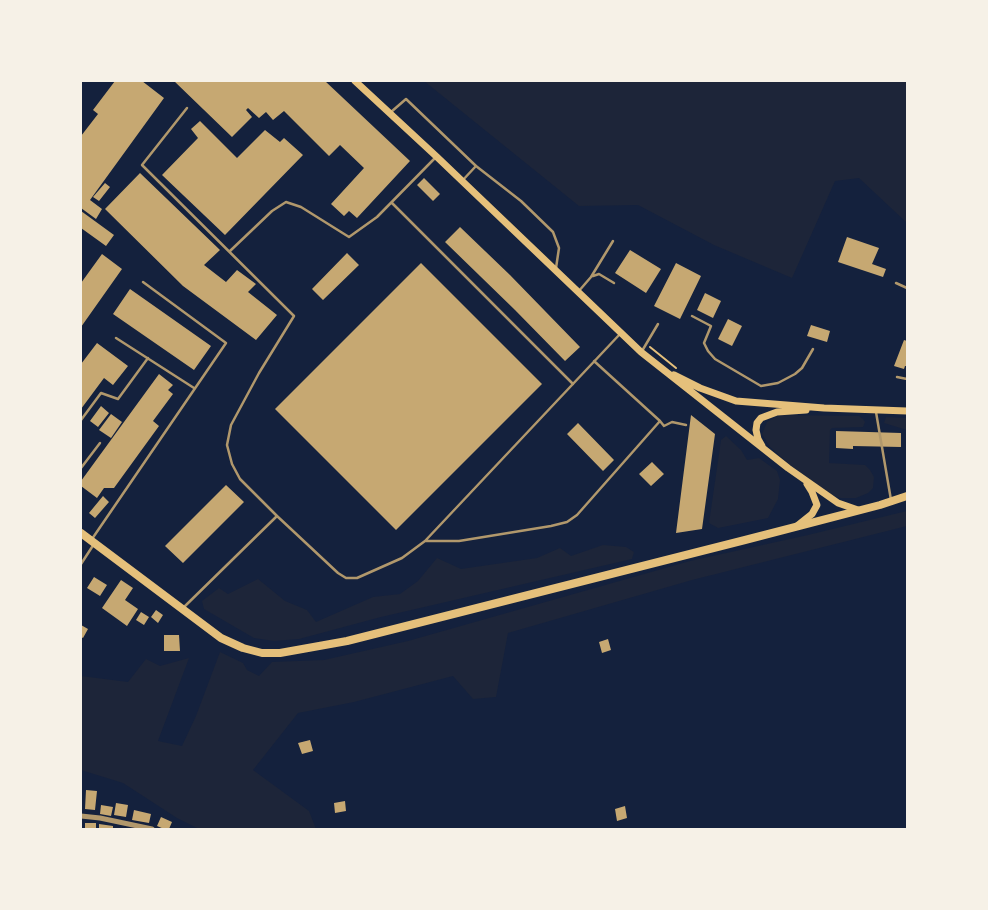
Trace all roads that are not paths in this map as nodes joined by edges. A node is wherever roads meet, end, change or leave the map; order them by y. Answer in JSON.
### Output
{"nodes":[{"id":1,"x":355,"y":81,"type":"edge"},
{"id":2,"x":187,"y":108,"type":"dead end"},
{"id":3,"x":389,"y":114,"type":"junction"},
{"id":4,"x":437,"y":157,"type":"junction"},
{"id":5,"x":476,"y":166,"type":"junction"},
{"id":6,"x":462,"y":181,"type":"junction"},
{"id":7,"x":392,"y":203,"type":"junction"},
{"id":8,"x":613,"y":241,"type":"dead end"},
{"id":9,"x":230,"y":251,"type":"junction"},
{"id":10,"x":556,"y":272,"type":"junction"},
{"id":11,"x":592,"y":277,"type":"junction"},
{"id":12,"x":143,"y":282,"type":"dead end"},
{"id":13,"x":614,"y":283,"type":"dead end"},
{"id":14,"x":896,"y":283,"type":"dead end"},
{"id":15,"x":907,"y":288,"type":"edge"},
{"id":16,"x":577,"y":293,"type":"junction"},
{"id":17,"x":692,"y":316,"type":"dead end"},
{"id":18,"x":658,"y":324,"type":"dead end"},
{"id":19,"x":621,"y":334,"type":"junction"},
{"id":20,"x":116,"y":338,"type":"dead end"},
{"id":21,"x":814,"y":349,"type":"dead end"},
{"id":22,"x":641,"y":352,"type":"junction"},
{"id":23,"x":148,"y":358,"type":"junction"},
{"id":24,"x":594,"y":361,"type":"junction"},
{"id":25,"x":658,"y":366,"type":"junction"},
{"id":26,"x":897,"y":377,"type":"dead end"},
{"id":27,"x":907,"y":379,"type":"edge"},
{"id":28,"x":573,"y":384,"type":"junction"},
{"id":29,"x":194,"y":388,"type":"junction"},
{"id":30,"x":824,"y":408,"type":"junction"},
{"id":31,"x":876,"y":410,"type":"junction"},
{"id":32,"x":907,"y":411,"type":"edge"},
{"id":33,"x":81,"y":420,"type":"edge"},
{"id":34,"x":660,"y":421,"type":"junction"},
{"id":35,"x":686,"y":425,"type":"dead end"},
{"id":36,"x":100,"y":443,"type":"dead end"},
{"id":37,"x":764,"y":449,"type":"junction"},
{"id":38,"x":81,"y":468,"type":"edge"},
{"id":39,"x":804,"y":480,"type":"junction"},
{"id":40,"x":907,"y":496,"type":"edge"},
{"id":41,"x":892,"y":501,"type":"junction"},
{"id":42,"x":858,"y":510,"type":"junction"},
{"id":43,"x":277,"y":516,"type":"junction"},
{"id":44,"x":796,"y":526,"type":"junction"},
{"id":45,"x":81,"y":533,"type":"edge"},
{"id":46,"x":93,"y":541,"type":"junction"},
{"id":47,"x":425,"y":541,"type":"junction"},
{"id":48,"x":81,"y":564,"type":"edge"},
{"id":49,"x":182,"y":609,"type":"junction"},
{"id":50,"x":81,"y":816,"type":"edge"},
{"id":51,"x":152,"y":829,"type":"edge"}],
"edges":[{"from":1,"to":3,"type":"main road"},
{"from":2,"to":9,"type":"lane"},
{"from":3,"to":4,"type":"main road"},
{"from":3,"to":5,"type":"lane"},
{"from":4,"to":6,"type":"main road"},
{"from":4,"to":7,"type":"lane"},
{"from":5,"to":6,"type":"lane"},
{"from":5,"to":10,"type":"lane"},
{"from":6,"to":10,"type":"main road"},
{"from":7,"to":9,"type":"lane"},
{"from":7,"to":28,"type":"lane"},
{"from":8,"to":11,"type":"lane"},
{"from":9,"to":43,"type":"lane"},
{"from":10,"to":16,"type":"main road"},
{"from":11,"to":13,"type":"lane"},
{"from":11,"to":16,"type":"lane"},
{"from":12,"to":29,"type":"lane"},
{"from":14,"to":15,"type":"lane"},
{"from":16,"to":19,"type":"main road"},
{"from":17,"to":21,"type":"lane"},
{"from":18,"to":22,"type":"lane"},
{"from":19,"to":22,"type":"main road"},
{"from":19,"to":24,"type":"lane"},
{"from":20,"to":23,"type":"lane"},
{"from":22,"to":25,"type":"main road"},
{"from":23,"to":29,"type":"lane"},
{"from":23,"to":33,"type":"lane"},
{"from":24,"to":28,"type":"lane"},
{"from":24,"to":34,"type":"lane"},
{"from":25,"to":30,"type":"main road"},
{"from":25,"to":37,"type":"main road"},
{"from":26,"to":27,"type":"lane"},
{"from":28,"to":47,"type":"lane"},
{"from":29,"to":46,"type":"lane"},
{"from":30,"to":31,"type":"main road"},
{"from":30,"to":37,"type":"main road"},
{"from":31,"to":32,"type":"main road"},
{"from":31,"to":41,"type":"lane"},
{"from":34,"to":35,"type":"lane"},
{"from":34,"to":47,"type":"lane"},
{"from":36,"to":38,"type":"lane"},
{"from":37,"to":39,"type":"main road"},
{"from":39,"to":42,"type":"main road"},
{"from":39,"to":44,"type":"main road"},
{"from":40,"to":41,"type":"main road"},
{"from":41,"to":42,"type":"main road"},
{"from":42,"to":44,"type":"main road"},
{"from":43,"to":47,"type":"lane"},
{"from":43,"to":49,"type":"lane"},
{"from":44,"to":49,"type":"main road"},
{"from":45,"to":46,"type":"main road"},
{"from":46,"to":48,"type":"lane"},
{"from":46,"to":49,"type":"main road"},
{"from":50,"to":51,"type":"street"}]}
